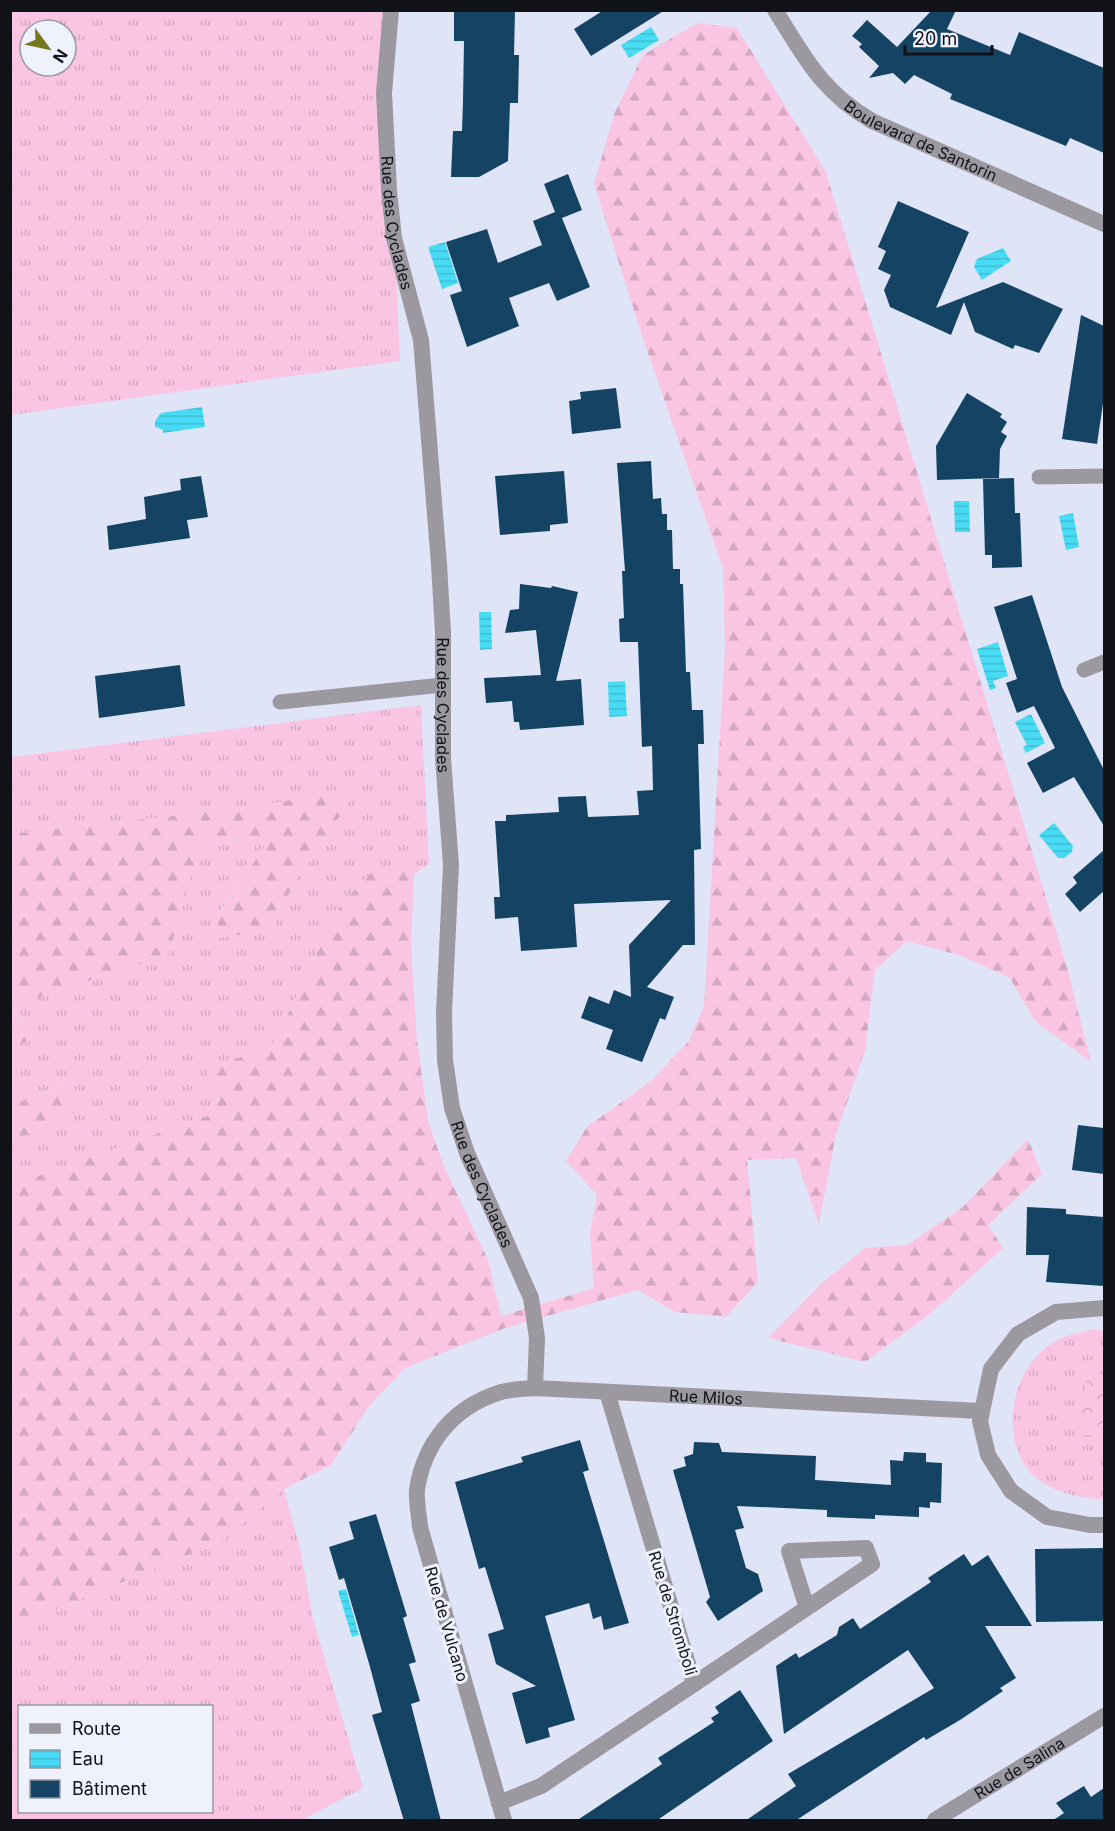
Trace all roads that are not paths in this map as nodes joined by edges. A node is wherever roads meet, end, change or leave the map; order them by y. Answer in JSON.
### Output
{"nodes":[{"id":1,"x":391,"y":10,"type":"edge"},
{"id":2,"x":775,"y":10,"type":"edge"},
{"id":3,"x":1104,"y":224,"type":"edge"},
{"id":4,"x":1104,"y":476,"type":"edge"},
{"id":5,"x":1040,"y":477,"type":"dead end"},
{"id":6,"x":1104,"y":662,"type":"edge"},
{"id":7,"x":1084,"y":670,"type":"dead end"},
{"id":8,"x":442,"y":685,"type":"junction"},
{"id":9,"x":280,"y":702,"type":"dead end"},
{"id":10,"x":1104,"y":1308,"type":"edge"},
{"id":11,"x":535,"y":1388,"type":"junction"},
{"id":12,"x":607,"y":1392,"type":"junction"},
{"id":13,"x":980,"y":1411,"type":"junction"},
{"id":14,"x":442,"y":1428,"type":"joint"},
{"id":15,"x":1104,"y":1525,"type":"edge"},
{"id":16,"x":807,"y":1608,"type":"junction"},
{"id":17,"x":694,"y":1684,"type":"junction"},
{"id":18,"x":1104,"y":1716,"type":"edge"},
{"id":19,"x":499,"y":1803,"type":"junction"},
{"id":20,"x":504,"y":1821,"type":"edge"},
{"id":21,"x":935,"y":1821,"type":"edge"}],
"edges":[{"from":1,"to":8,"type":"street","name":"Rue des Cyclades"},
{"from":2,"to":3,"type":"street","name":"Boulevard de Santorin"},
{"from":4,"to":5,"type":"lane"},
{"from":6,"to":7,"type":"lane"},
{"from":8,"to":9,"type":"lane"},
{"from":8,"to":11,"type":"street","name":"Rue des Cyclades"},
{"from":10,"to":13,"type":"street"},
{"from":11,"to":12,"type":"street","name":"Rue Milos"},
{"from":11,"to":14,"type":"street","name":"Rue Milos"},
{"from":12,"to":13,"type":"street","name":"Rue Milos"},
{"from":12,"to":17,"type":"street","name":"Rue de Stromboli"},
{"from":13,"to":15,"type":"street"},
{"from":14,"to":19,"type":"street","name":"Rue de Vulcano"},
{"from":16,"to":16,"type":"street"},
{"from":16,"to":17,"type":"street"},
{"from":17,"to":19,"type":"street","name":"Rue de Stromboli"},
{"from":18,"to":21,"type":"street","name":"Rue de Salina"},
{"from":19,"to":20,"type":"street","name":"Rue de Vulcano"}]}
